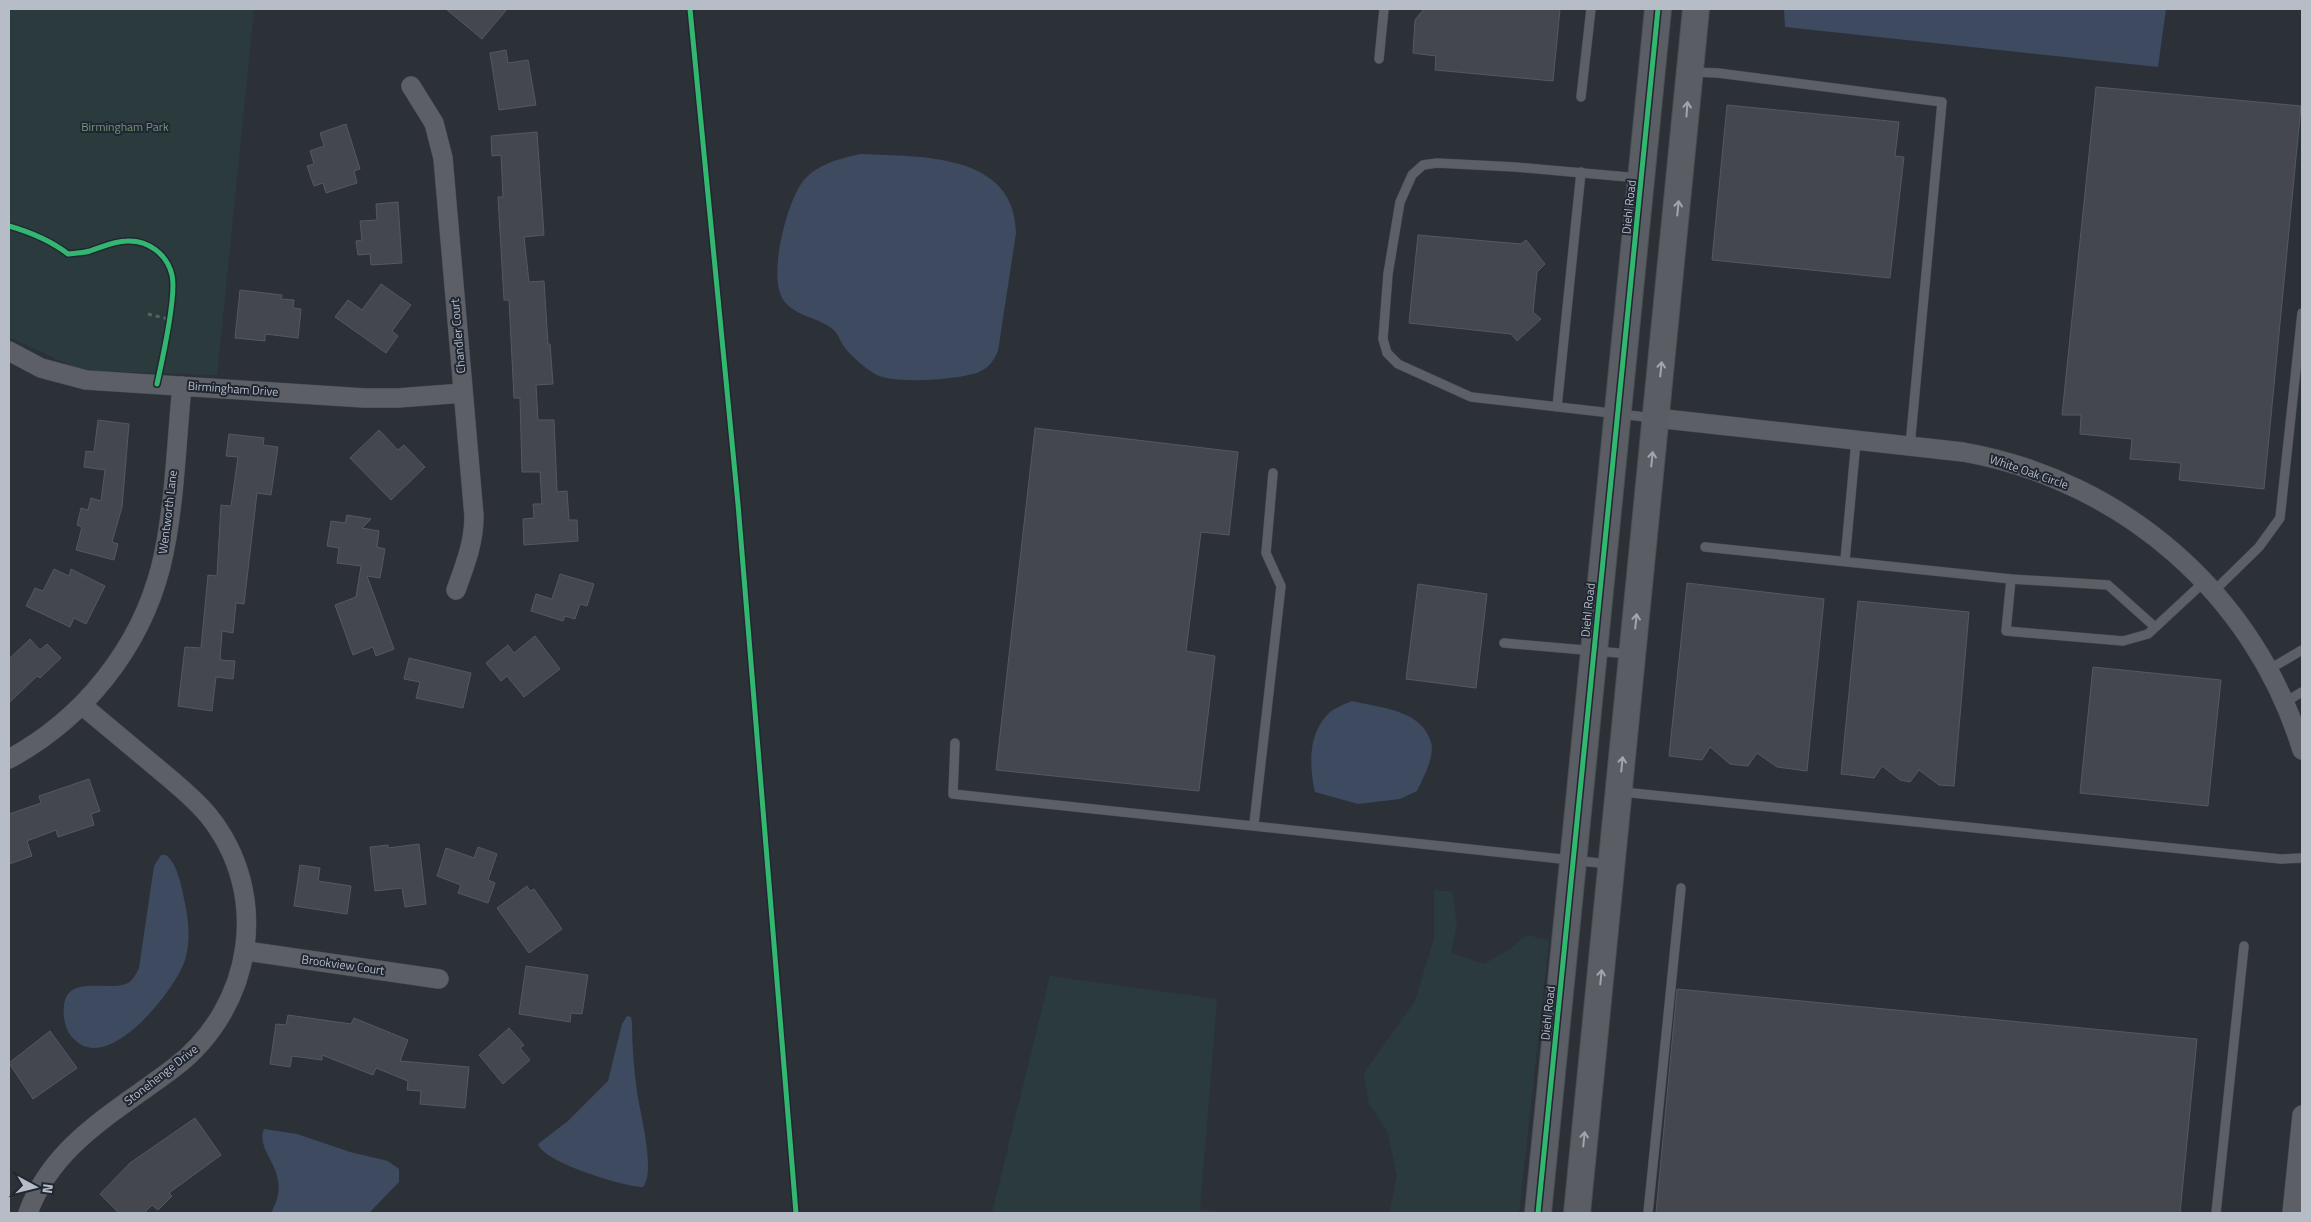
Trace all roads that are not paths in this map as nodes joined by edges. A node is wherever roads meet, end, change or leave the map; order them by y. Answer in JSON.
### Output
{"nodes":[{"id":1,"x":1384,"y":9,"type":"edge"},
{"id":2,"x":1591,"y":9,"type":"edge"},
{"id":3,"x":1658,"y":9,"type":"edge"},
{"id":4,"x":1696,"y":9,"type":"edge"},
{"id":5,"x":1379,"y":59,"type":"dead end"},
{"id":6,"x":1690,"y":72,"type":"junction"},
{"id":7,"x":411,"y":86,"type":"dead end"},
{"id":8,"x":1581,"y":98,"type":"dead end"},
{"id":9,"x":1581,"y":172,"type":"junction"},
{"id":10,"x":1642,"y":178,"type":"junction"},
{"id":11,"x":2302,"y":313,"type":"edge"},
{"id":12,"x":9,"y":351,"type":"edge"},
{"id":13,"x":182,"y":386,"type":"junction"},
{"id":14,"x":463,"y":393,"type":"junction"},
{"id":15,"x":1557,"y":407,"type":"junction"},
{"id":16,"x":1619,"y":414,"type":"junction"},
{"id":17,"x":1656,"y":418,"type":"junction"},
{"id":18,"x":1856,"y":441,"type":"junction"},
{"id":19,"x":1910,"y":446,"type":"junction"},
{"id":20,"x":1273,"y":473,"type":"dead end"},
{"id":21,"x":1705,"y":547,"type":"dead end"},
{"id":22,"x":1846,"y":560,"type":"junction"},
{"id":23,"x":2011,"y":578,"type":"junction"},
{"id":24,"x":2209,"y":587,"type":"junction"},
{"id":25,"x":456,"y":590,"type":"dead end"},
{"id":26,"x":2155,"y":627,"type":"junction"},
{"id":27,"x":1504,"y":643,"type":"dead end"},
{"id":28,"x":2302,"y":650,"type":"edge"},
{"id":29,"x":1594,"y":651,"type":"junction"},
{"id":30,"x":1633,"y":655,"type":"junction"},
{"id":31,"x":2268,"y":670,"type":"junction"},
{"id":32,"x":2302,"y":692,"type":"edge"},
{"id":33,"x":2285,"y":702,"type":"junction"},
{"id":34,"x":83,"y":706,"type":"junction"},
{"id":35,"x":955,"y":743,"type":"dead end"},
{"id":36,"x":2302,"y":750,"type":"edge"},
{"id":37,"x":9,"y":760,"type":"edge"},
{"id":38,"x":1619,"y":792,"type":"junction"},
{"id":39,"x":1254,"y":824,"type":"junction"},
{"id":40,"x":2302,"y":858,"type":"edge"},
{"id":41,"x":1573,"y":861,"type":"junction"},
{"id":42,"x":1612,"y":864,"type":"junction"},
{"id":43,"x":1681,"y":888,"type":"dead end"},
{"id":44,"x":2244,"y":946,"type":"dead end"},
{"id":45,"x":246,"y":952,"type":"junction"},
{"id":46,"x":439,"y":979,"type":"dead end"},
{"id":47,"x":2302,"y":1115,"type":"edge"},
{"id":48,"x":28,"y":1213,"type":"edge"},
{"id":49,"x":1538,"y":1213,"type":"edge"},
{"id":50,"x":1577,"y":1213,"type":"edge"},
{"id":51,"x":1648,"y":1213,"type":"edge"},
{"id":52,"x":2216,"y":1213,"type":"edge"},
{"id":53,"x":2292,"y":1213,"type":"edge"}],
"edges":[{"from":1,"to":5,"type":"lane"},
{"from":2,"to":8,"type":"lane"},
{"from":3,"to":10,"type":"street","name":"Diehl Road"},
{"from":4,"to":6,"type":"street"},
{"from":17,"to":6,"type":"street","one_way":true},
{"from":6,"to":19,"type":"lane"},
{"from":7,"to":14,"type":"street","name":"Chandler Court"},
{"from":9,"to":10,"type":"lane"},
{"from":9,"to":15,"type":"lane"},
{"from":9,"to":15,"type":"lane"},
{"from":10,"to":16,"type":"street","name":"Diehl Road"},
{"from":11,"to":24,"type":"lane"},
{"from":12,"to":13,"type":"street","name":"Birmingham Drive"},
{"from":13,"to":14,"type":"street","name":"Birmingham Drive"},
{"from":13,"to":34,"type":"street","name":"Wentworth Lane"},
{"from":14,"to":25,"type":"street","name":"Chandler Court"},
{"from":15,"to":16,"type":"lane"},
{"from":16,"to":17,"type":"lane"},
{"from":16,"to":29,"type":"street","name":"Diehl Road"},
{"from":17,"to":18,"type":"street","name":"White Oak Circle"},
{"from":30,"to":17,"type":"street","one_way":true},
{"from":18,"to":19,"type":"street","name":"White Oak Circle"},
{"from":18,"to":22,"type":"lane"},
{"from":19,"to":24,"type":"street","name":"White Oak Circle"},
{"from":20,"to":39,"type":"lane"},
{"from":21,"to":22,"type":"lane"},
{"from":22,"to":23,"type":"lane"},
{"from":23,"to":26,"type":"lane"},
{"from":23,"to":26,"type":"lane"},
{"from":24,"to":26,"type":"lane"},
{"from":24,"to":31,"type":"street","name":"White Oak Circle"},
{"from":27,"to":29,"type":"lane"},
{"from":28,"to":31,"type":"lane"},
{"from":29,"to":30,"type":"lane"},
{"from":29,"to":41,"type":"street","name":"Diehl Road"},
{"from":38,"to":30,"type":"street","one_way":true},
{"from":31,"to":33,"type":"street","name":"White Oak Circle"},
{"from":32,"to":33,"type":"lane"},
{"from":33,"to":36,"type":"street","name":"White Oak Circle"},
{"from":34,"to":37,"type":"street","name":"Wentworth Lane"},
{"from":34,"to":45,"type":"street","name":"Stonehenge Drive"},
{"from":35,"to":39,"type":"lane"},
{"from":38,"to":40,"type":"lane"},
{"from":38,"to":42,"type":"street"},
{"from":39,"to":41,"type":"lane"},
{"from":41,"to":42,"type":"lane"},
{"from":41,"to":49,"type":"street","name":"Diehl Road"},
{"from":50,"to":42,"type":"street","one_way":true},
{"from":43,"to":51,"type":"lane"},
{"from":44,"to":52,"type":"lane"},
{"from":45,"to":46,"type":"street","name":"Brookview Court"},
{"from":45,"to":48,"type":"street","name":"Stonehenge Drive"},
{"from":47,"to":53,"type":"street"}]}
